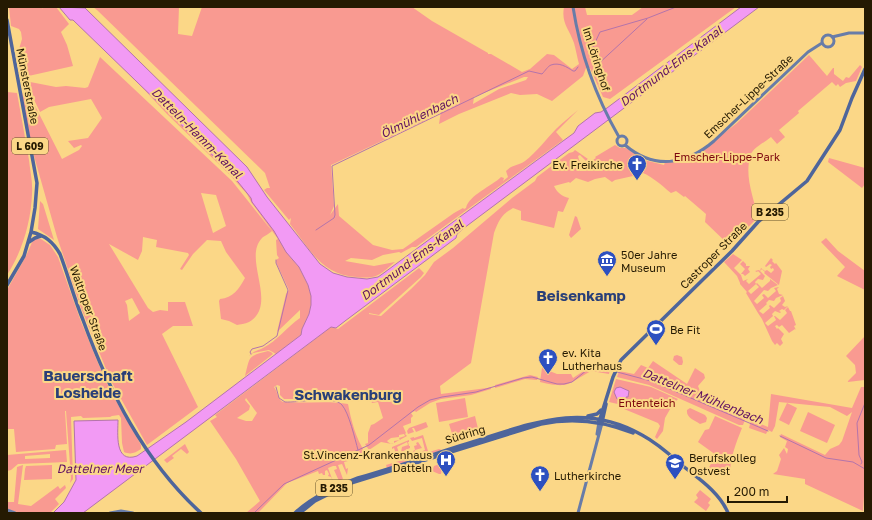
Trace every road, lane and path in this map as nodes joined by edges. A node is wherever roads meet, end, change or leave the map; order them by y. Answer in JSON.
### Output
{"nodes":[{"id":1,"x":573,"y":7,"type":"edge"},
{"id":2,"x":7,"y":20,"type":"edge"},
{"id":3,"x":865,"y":34,"type":"edge"},
{"id":4,"x":832,"y":38,"type":"junction"},
{"id":5,"x":822,"y":43,"type":"junction"},
{"id":6,"x":865,"y":69,"type":"edge"},
{"id":7,"x":619,"y":137,"type":"junction"},
{"id":8,"x":625,"y":144,"type":"junction"},
{"id":9,"x":32,"y":232,"type":"junction"},
{"id":10,"x":43,"y":236,"type":"junction"},
{"id":11,"x":29,"y":243,"type":"junction"},
{"id":12,"x":7,"y":285,"type":"edge"},
{"id":13,"x":608,"y":392,"type":"junction"},
{"id":14,"x":602,"y":409,"type":"junction"},
{"id":15,"x":582,"y":417,"type":"junction"},
{"id":16,"x":601,"y":421,"type":"junction"},
{"id":17,"x":7,"y":510,"type":"edge"},
{"id":18,"x":15,"y":513,"type":"edge"},
{"id":19,"x":110,"y":513,"type":"edge"},
{"id":20,"x":133,"y":513,"type":"edge"},
{"id":21,"x":202,"y":513,"type":"edge"},
{"id":22,"x":295,"y":513,"type":"edge"},
{"id":23,"x":300,"y":513,"type":"edge"},
{"id":24,"x":578,"y":513,"type":"edge"},
{"id":25,"x":728,"y":513,"type":"edge"}],
"edges":[{"from":1,"to":7,"type":"street","name":"Im Löringhof"},
{"from":2,"to":9,"type":"main road","name":"Münsterstraße","number":"L 609"},
{"from":3,"to":4,"type":"street"},
{"from":4,"to":5,"type":"street"},
{"from":4,"to":5,"type":"street"},
{"from":5,"to":8,"type":"street","name":"Emscher-Lippe-Straße"},
{"from":6,"to":13,"type":"main road","name":"Castroper Straße","number":"B 235"},
{"from":7,"to":8,"type":"street"},
{"from":7,"to":8,"type":"street"},
{"from":9,"to":10,"type":"main road","name":"Waltroper Straße"},
{"from":9,"to":11,"type":"main road"},
{"from":10,"to":11,"type":"main road"},
{"from":10,"to":21,"type":"main road","name":"Waltroper Straße"},
{"from":11,"to":12,"type":"main road"},
{"from":13,"to":14,"type":"main road","name":"Castroper Straße","number":"B 235"},
{"from":13,"to":16,"type":"main road","name":"Castroper Straße","number":"B 235"},
{"from":14,"to":15,"type":"main road","number":"B 235"},
{"from":14,"to":16,"type":"main road","name":"Castroper Straße","number":"B 235"},
{"from":15,"to":16,"type":"main road","name":"Südring","number":"B 235"},
{"from":15,"to":22,"type":"main road","name":"Südring","number":"B 235"},
{"from":16,"to":23,"type":"main road","name":"Südring","number":"B 235"},
{"from":16,"to":24,"type":"street","name":"Castroper Straße"},
{"from":16,"to":25,"type":"main road","name":"Südring"},
{"from":17,"to":18,"type":"street"},
{"from":19,"to":20,"type":"street"}]}
